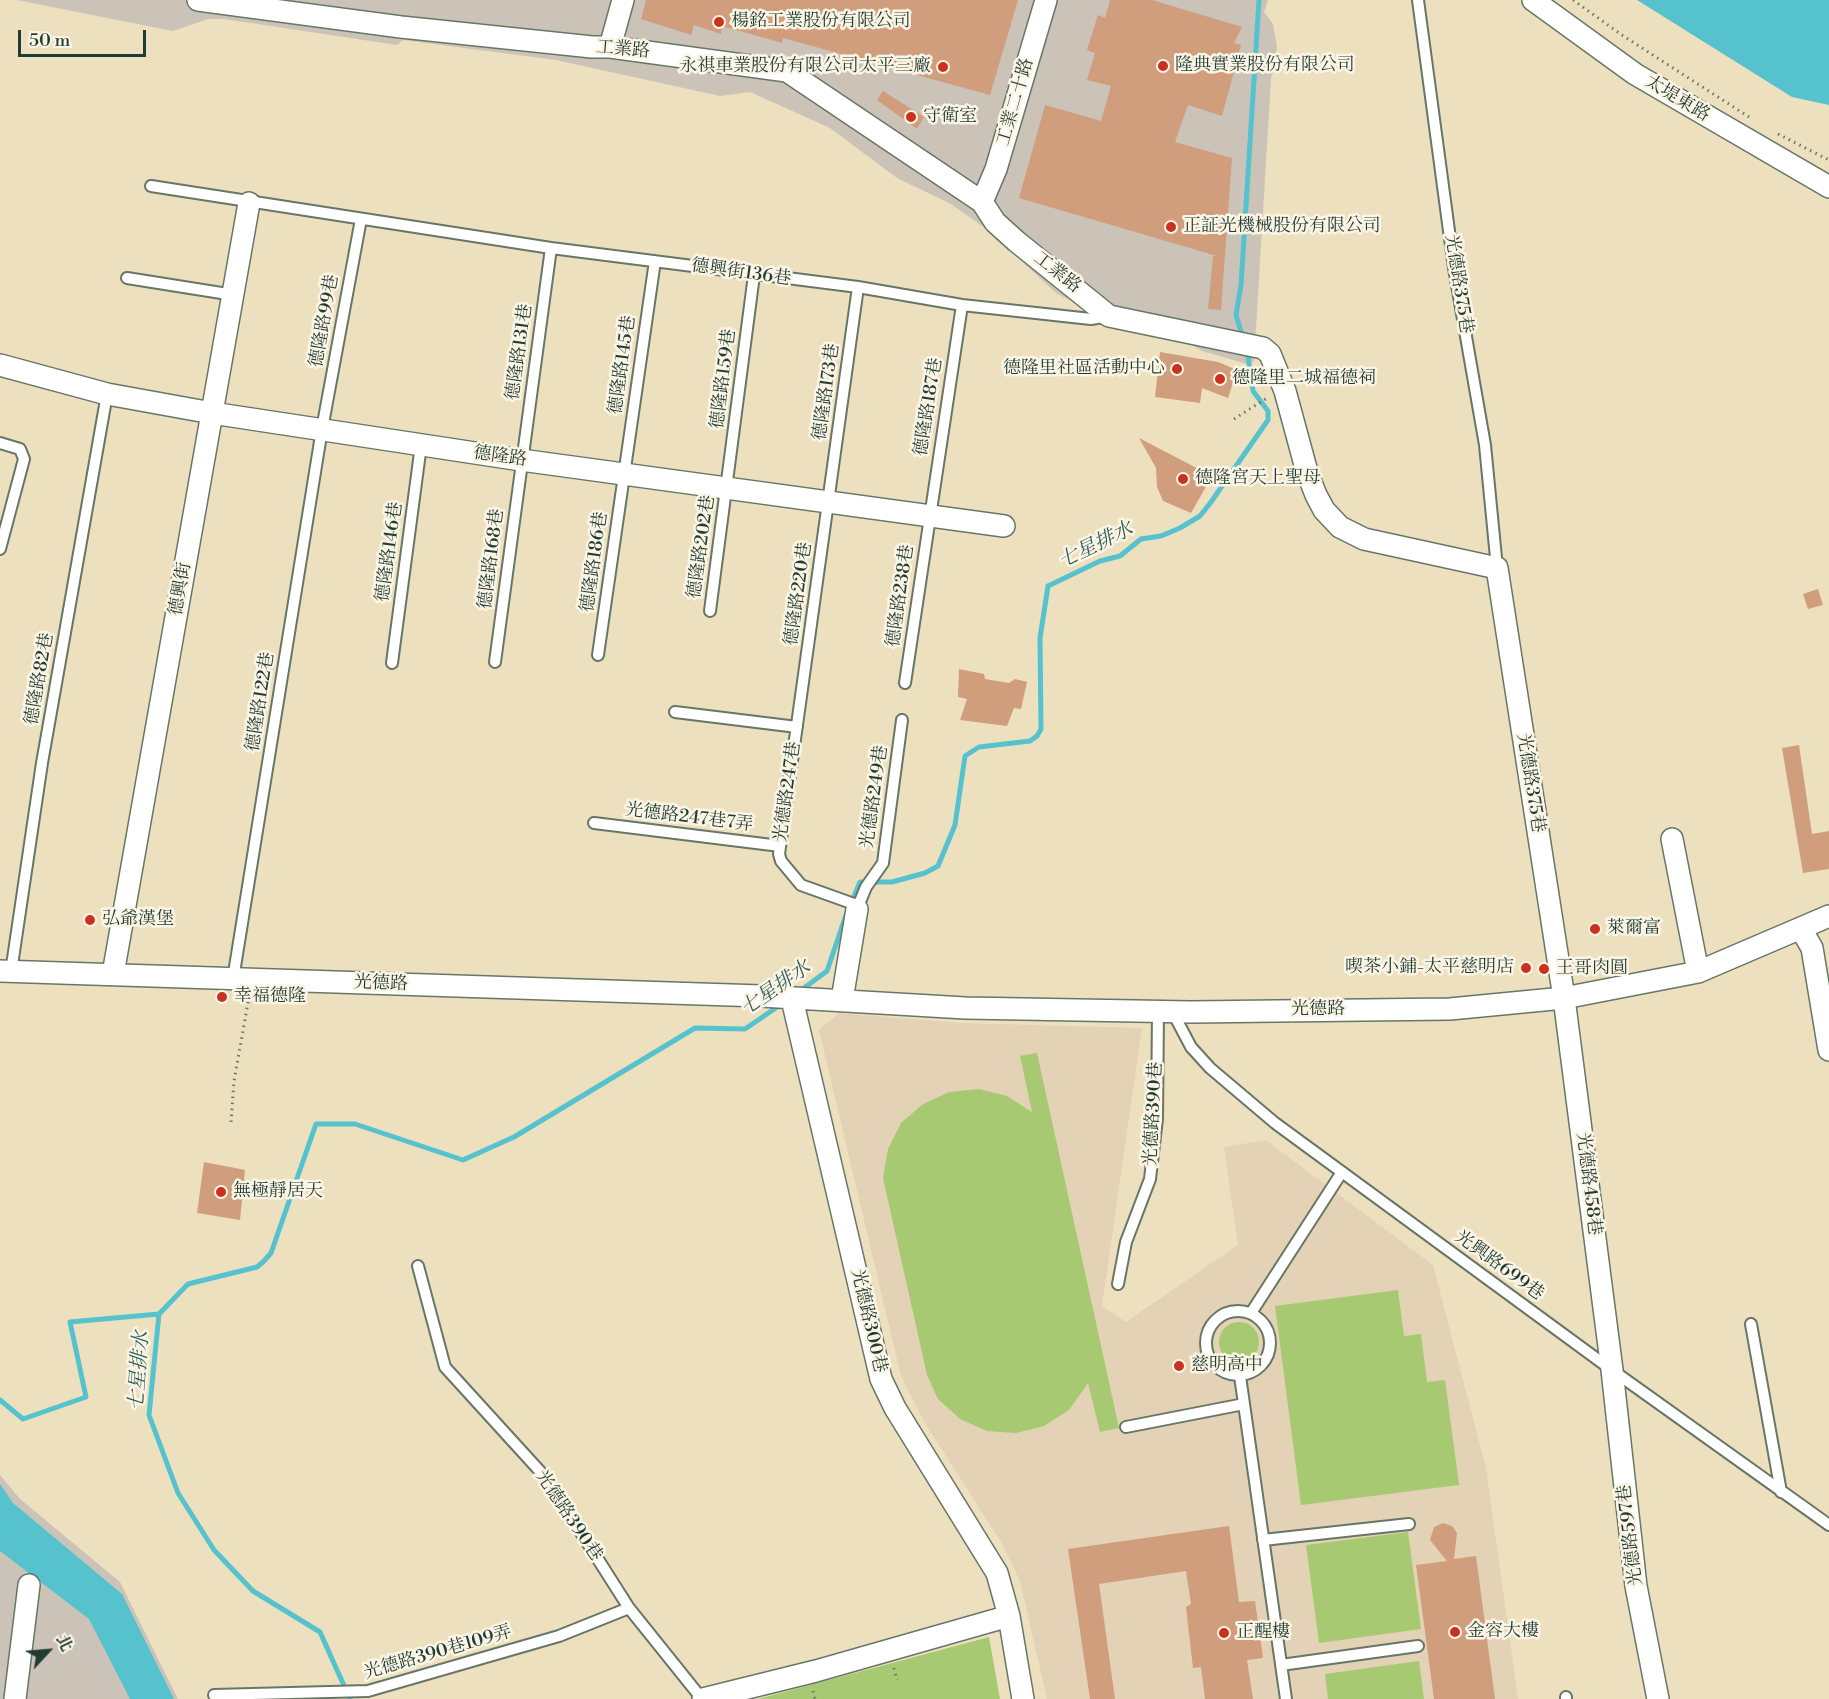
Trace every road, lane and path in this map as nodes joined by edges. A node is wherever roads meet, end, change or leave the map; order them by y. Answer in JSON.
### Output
{"nodes":[{"id":1,"x":202,"y":0,"type":"edge"},
{"id":2,"x":623,"y":0,"type":"edge"},
{"id":3,"x":1046,"y":0,"type":"edge"},
{"id":4,"x":1418,"y":0,"type":"edge"},
{"id":5,"x":1533,"y":0,"type":"edge"},
{"id":6,"x":1574,"y":0,"type":"edge"},
{"id":7,"x":610,"y":47,"type":"junction"},
{"id":8,"x":1758,"y":122,"type":"dead end"},
{"id":9,"x":1778,"y":133,"type":"dead end"},
{"id":10,"x":1829,"y":160,"type":"edge"},
{"id":11,"x":151,"y":186,"type":"dead end"},
{"id":12,"x":1829,"y":188,"type":"edge"},
{"id":13,"x":981,"y":202,"type":"junction"},
{"id":14,"x":249,"y":203,"type":"junction"},
{"id":15,"x":361,"y":219,"type":"junction"},
{"id":16,"x":551,"y":248,"type":"junction"},
{"id":17,"x":655,"y":261,"type":"junction"},
{"id":18,"x":754,"y":275,"type":"junction"},
{"id":19,"x":127,"y":278,"type":"dead end"},
{"id":20,"x":858,"y":287,"type":"junction"},
{"id":21,"x":234,"y":295,"type":"junction"},
{"id":22,"x":962,"y":305,"type":"junction"},
{"id":23,"x":1109,"y":316,"type":"junction"},
{"id":24,"x":0,"y":365,"type":"edge"},
{"id":25,"x":1275,"y":393,"type":"dead end"},
{"id":26,"x":107,"y":394,"type":"junction"},
{"id":27,"x":212,"y":412,"type":"junction"},
{"id":28,"x":1233,"y":419,"type":"dead end"},
{"id":29,"x":322,"y":429,"type":"junction"},
{"id":30,"x":0,"y":443,"type":"edge"},
{"id":31,"x":421,"y":445,"type":"junction"},
{"id":32,"x":521,"y":460,"type":"junction"},
{"id":33,"x":625,"y":474,"type":"junction"},
{"id":34,"x":727,"y":487,"type":"junction"},
{"id":35,"x":829,"y":501,"type":"junction"},
{"id":36,"x":929,"y":513,"type":"junction"},
{"id":37,"x":1004,"y":526,"type":"dead end"},
{"id":38,"x":0,"y":549,"type":"edge"},
{"id":39,"x":1497,"y":568,"type":"junction"},
{"id":40,"x":710,"y":611,"type":"dead end"},
{"id":41,"x":598,"y":655,"type":"dead end"},
{"id":42,"x":495,"y":662,"type":"dead end"},
{"id":43,"x":392,"y":663,"type":"dead end"},
{"id":44,"x":905,"y":683,"type":"dead end"},
{"id":45,"x":802,"y":691,"type":"joint"},
{"id":46,"x":675,"y":712,"type":"dead end"},
{"id":47,"x":902,"y":720,"type":"dead end"},
{"id":48,"x":797,"y":727,"type":"junction"},
{"id":49,"x":594,"y":823,"type":"dead end"},
{"id":50,"x":1672,"y":839,"type":"dead end"},
{"id":51,"x":780,"y":846,"type":"junction"},
{"id":52,"x":847,"y":903,"type":"junction"},
{"id":53,"x":1829,"y":916,"type":"edge"},
{"id":54,"x":1801,"y":930,"type":"junction"},
{"id":55,"x":5,"y":971,"type":"edge"},
{"id":56,"x":1698,"y":972,"type":"junction"},
{"id":57,"x":113,"y":974,"type":"junction"},
{"id":58,"x":242,"y":980,"type":"junction"},
{"id":59,"x":1564,"y":998,"type":"junction"},
{"id":60,"x":792,"y":999,"type":"junction"},
{"id":61,"x":842,"y":1000,"type":"junction"},
{"id":62,"x":1165,"y":1011,"type":"junction"},
{"id":63,"x":1829,"y":1050,"type":"edge"},
{"id":64,"x":231,"y":1122,"type":"dead end"},
{"id":65,"x":1342,"y":1172,"type":"junction"},
{"id":66,"x":418,"y":1266,"type":"dead end"},
{"id":67,"x":1118,"y":1284,"type":"dead end"},
{"id":68,"x":1251,"y":1313,"type":"junction"},
{"id":69,"x":1751,"y":1324,"type":"dead end"},
{"id":70,"x":1612,"y":1370,"type":"junction"},
{"id":71,"x":1240,"y":1376,"type":"junction"},
{"id":72,"x":1244,"y":1404,"type":"junction"},
{"id":73,"x":1126,"y":1427,"type":"dead end"},
{"id":74,"x":1781,"y":1492,"type":"junction"},
{"id":75,"x":1409,"y":1524,"type":"dead end"},
{"id":76,"x":1829,"y":1525,"type":"edge"},
{"id":77,"x":1263,"y":1540,"type":"junction"},
{"id":78,"x":29,"y":1584,"type":"dead end"},
{"id":79,"x":629,"y":1608,"type":"junction"},
{"id":80,"x":1009,"y":1616,"type":"junction"},
{"id":81,"x":1419,"y":1646,"type":"dead end"},
{"id":82,"x":1281,"y":1665,"type":"junction"},
{"id":83,"x":214,"y":1695,"type":"dead end"},
{"id":84,"x":15,"y":1699,"type":"edge"},
{"id":85,"x":702,"y":1699,"type":"edge"},
{"id":86,"x":1023,"y":1699,"type":"edge"},
{"id":87,"x":1286,"y":1699,"type":"edge"},
{"id":88,"x":1658,"y":1699,"type":"edge"}],
"edges":[{"from":1,"to":7,"type":"street","name":"工業路"},
{"from":2,"to":7,"type":"street"},
{"from":3,"to":13,"type":"street","name":"工業二十路"},
{"from":4,"to":39,"type":"lane","name":"光德路375巷"},
{"from":5,"to":12,"type":"street","name":"太堤東路"},
{"from":6,"to":8,"type":"path"},
{"from":7,"to":13,"type":"street","name":"工業路"},
{"from":9,"to":10,"type":"path"},
{"from":11,"to":14,"type":"lane","name":"德興街136巷"},
{"from":13,"to":23,"type":"street","name":"工業路"},
{"from":14,"to":15,"type":"lane","name":"德興街136巷"},
{"from":14,"to":21,"type":"street","name":"德興街"},
{"from":15,"to":16,"type":"lane","name":"德興街136巷"},
{"from":15,"to":29,"type":"lane","name":"德隆路99巷"},
{"from":16,"to":17,"type":"lane","name":"德興街136巷"},
{"from":16,"to":32,"type":"lane","name":"德隆路131巷"},
{"from":17,"to":18,"type":"lane","name":"德興街136巷"},
{"from":17,"to":33,"type":"lane","name":"德隆路145巷"},
{"from":18,"to":20,"type":"lane","name":"德興街136巷"},
{"from":18,"to":34,"type":"lane","name":"德隆路159巷"},
{"from":19,"to":21,"type":"lane"},
{"from":20,"to":22,"type":"lane","name":"德興街136巷"},
{"from":20,"to":35,"type":"lane","name":"德隆路173巷"},
{"from":21,"to":27,"type":"street","name":"德興街"},
{"from":22,"to":23,"type":"lane","name":"德興街136巷"},
{"from":22,"to":36,"type":"lane","name":"德隆路187巷"},
{"from":23,"to":39,"type":"street","name":"德興街136巷"},
{"from":24,"to":26,"type":"street","name":"德隆路"},
{"from":25,"to":28,"type":"path"},
{"from":26,"to":27,"type":"street","name":"德隆路"},
{"from":26,"to":55,"type":"lane","name":"德隆路82巷"},
{"from":27,"to":29,"type":"street","name":"德隆路"},
{"from":27,"to":57,"type":"street","name":"德興街"},
{"from":29,"to":31,"type":"street","name":"德隆路"},
{"from":29,"to":58,"type":"lane","name":"德隆路122巷"},
{"from":30,"to":38,"type":"lane"},
{"from":31,"to":32,"type":"street","name":"德隆路"},
{"from":31,"to":43,"type":"lane","name":"德隆路146巷"},
{"from":32,"to":33,"type":"street","name":"德隆路"},
{"from":32,"to":42,"type":"lane","name":"德隆路168巷"},
{"from":33,"to":34,"type":"street","name":"德隆路"},
{"from":33,"to":41,"type":"lane","name":"德隆路186巷"},
{"from":34,"to":35,"type":"street","name":"德隆路"},
{"from":34,"to":40,"type":"lane","name":"德隆路202巷"},
{"from":35,"to":36,"type":"street","name":"德隆路"},
{"from":35,"to":45,"type":"lane","name":"德隆路220巷"},
{"from":36,"to":37,"type":"street","name":"德隆路"},
{"from":36,"to":44,"type":"lane","name":"德隆路238巷"},
{"from":39,"to":59,"type":"street","name":"光德路375巷"},
{"from":45,"to":48,"type":"lane","name":"光德路247巷"},
{"from":46,"to":48,"type":"lane"},
{"from":47,"to":52,"type":"lane","name":"光德路249巷"},
{"from":48,"to":51,"type":"lane","name":"光德路247巷"},
{"from":49,"to":51,"type":"lane","name":"光德路247巷7弄"},
{"from":50,"to":56,"type":"street"},
{"from":51,"to":52,"type":"lane","name":"光德路247巷"},
{"from":52,"to":61,"type":"street"},
{"from":53,"to":54,"type":"street","name":"光德路"},
{"from":54,"to":56,"type":"street","name":"光德路"},
{"from":54,"to":63,"type":"street"},
{"from":55,"to":57,"type":"street","name":"光德路"},
{"from":56,"to":59,"type":"street","name":"光德路"},
{"from":57,"to":58,"type":"street","name":"光德路"},
{"from":58,"to":60,"type":"street","name":"光德路"},
{"from":58,"to":64,"type":"path"},
{"from":59,"to":62,"type":"street","name":"光德路"},
{"from":59,"to":70,"type":"street","name":"光德路458巷"},
{"from":60,"to":61,"type":"street","name":"光德路"},
{"from":60,"to":80,"type":"street","name":"光德路300巷"},
{"from":61,"to":62,"type":"street","name":"光德路"},
{"from":62,"to":65,"type":"lane","name":"光興路699巷"},
{"from":62,"to":67,"type":"lane","name":"光德路390巷"},
{"from":65,"to":68,"type":"lane"},
{"from":65,"to":70,"type":"lane","name":"光興路699巷"},
{"from":66,"to":79,"type":"lane","name":"光德路390巷"},
{"from":68,"to":71,"type":"lane"},
{"from":68,"to":71,"type":"lane"},
{"from":69,"to":74,"type":"lane"},
{"from":70,"to":74,"type":"lane","name":"光興路699巷"},
{"from":70,"to":88,"type":"street","name":"光德路597巷"},
{"from":71,"to":72,"type":"lane"},
{"from":72,"to":73,"type":"lane"},
{"from":72,"to":77,"type":"lane"},
{"from":74,"to":76,"type":"lane","name":"光興路699巷"},
{"from":75,"to":77,"type":"lane"},
{"from":77,"to":82,"type":"lane"},
{"from":78,"to":84,"type":"street"},
{"from":79,"to":83,"type":"lane","name":"光德路390巷109弄"},
{"from":79,"to":85,"type":"lane","name":"光德路390巷"},
{"from":80,"to":85,"type":"street","name":"光德路390巷"},
{"from":80,"to":86,"type":"street","name":"光德路300巷"},
{"from":81,"to":82,"type":"lane"},
{"from":82,"to":87,"type":"lane"}]}
